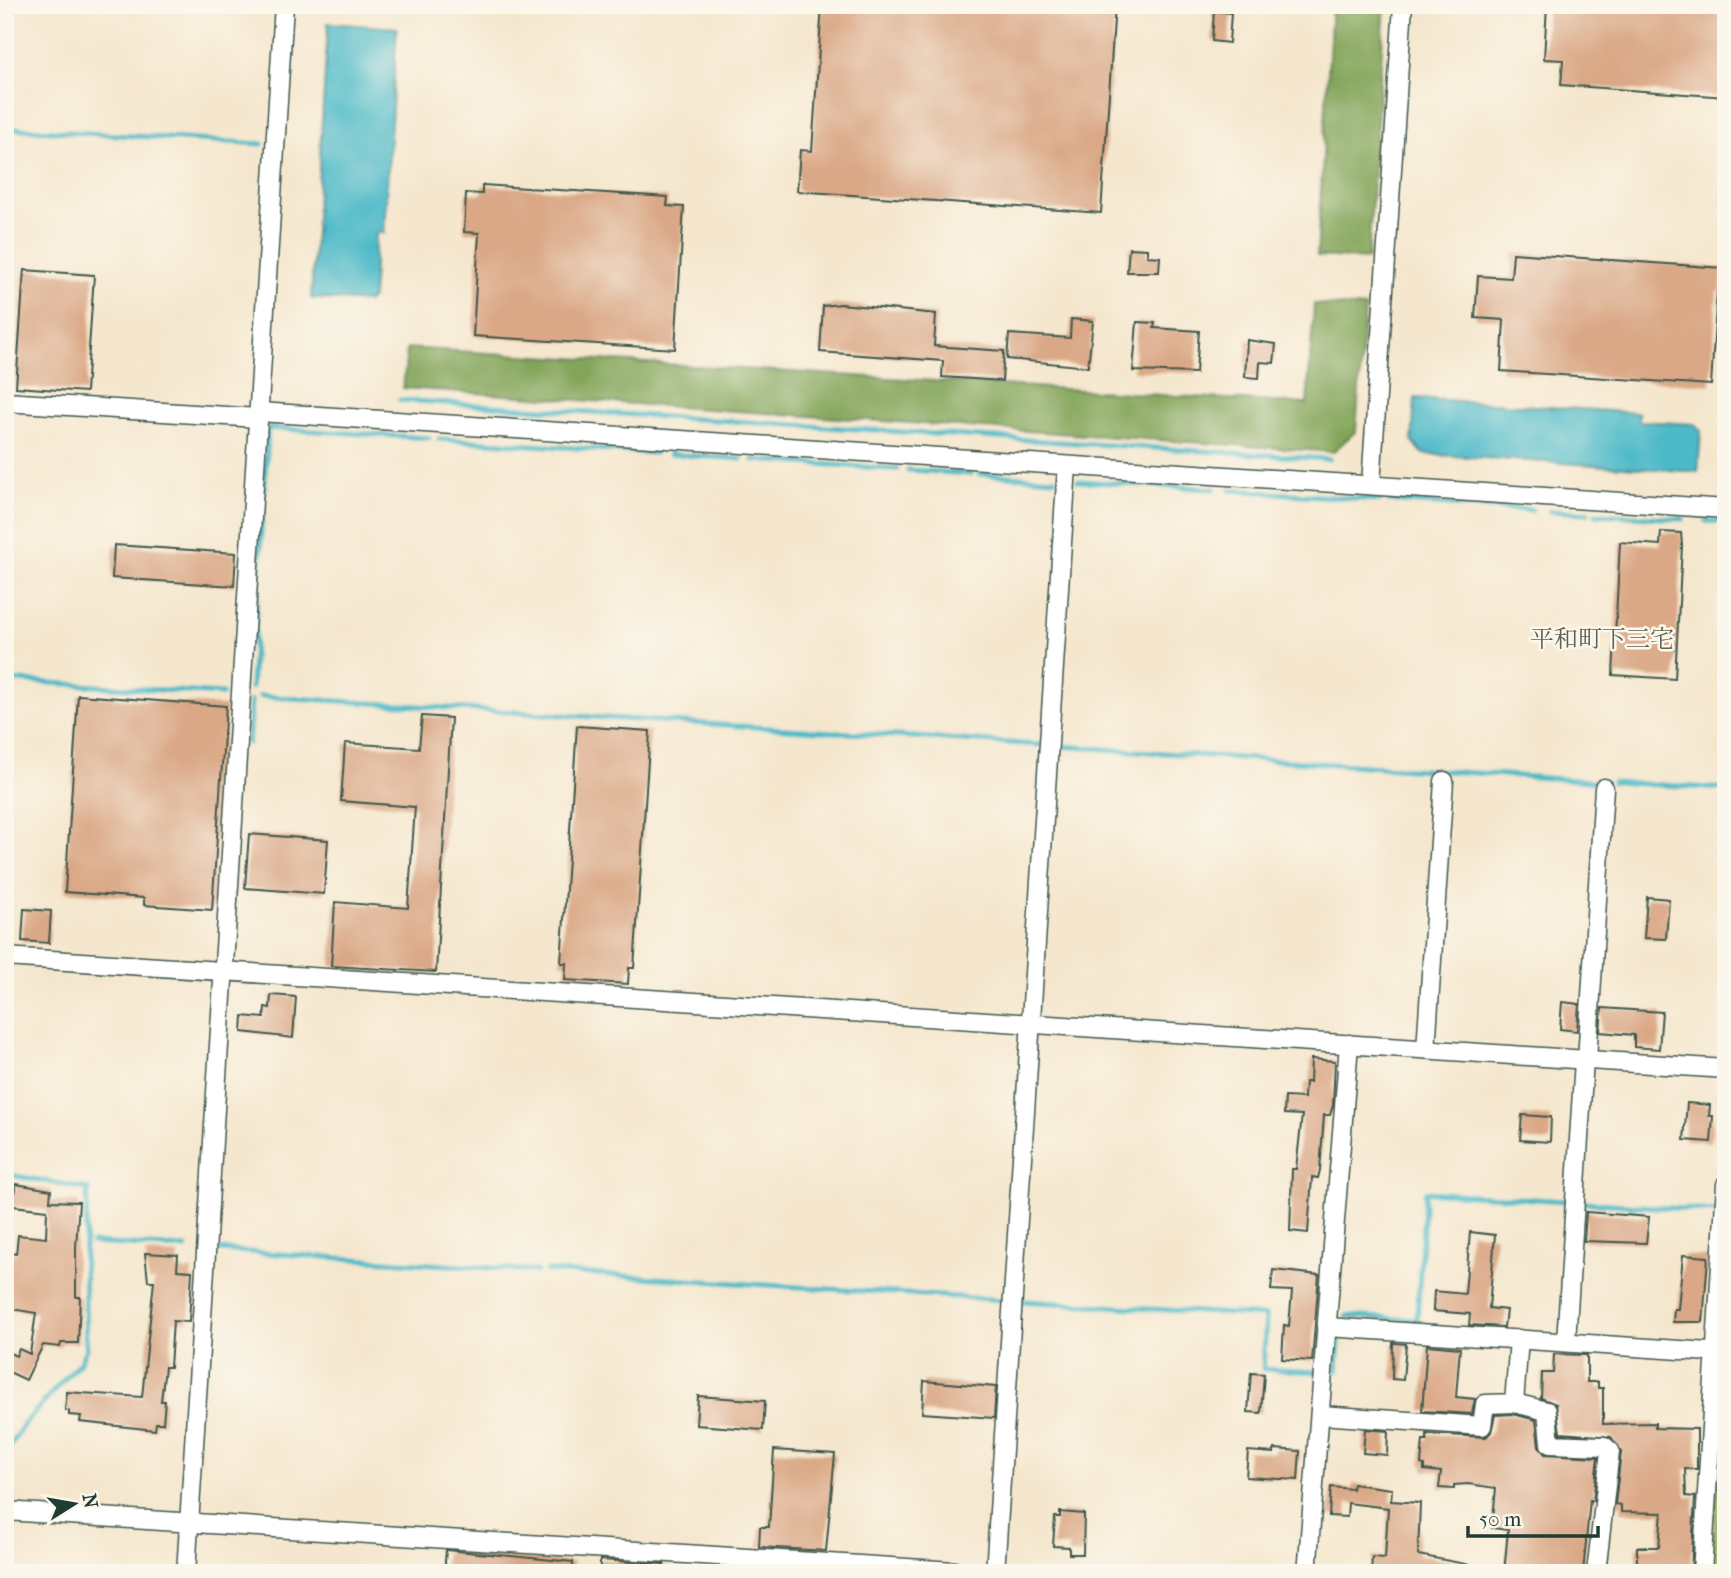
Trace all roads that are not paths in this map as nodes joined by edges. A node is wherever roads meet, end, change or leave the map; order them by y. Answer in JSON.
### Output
{"nodes":[{"id":1,"x":284,"y":5,"type":"edge"},
{"id":2,"x":1403,"y":5,"type":"edge"},
{"id":3,"x":5,"y":402,"type":"edge"},
{"id":4,"x":258,"y":415,"type":"junction"},
{"id":5,"x":1067,"y":466,"type":"junction"},
{"id":6,"x":1371,"y":485,"type":"junction"},
{"id":7,"x":1726,"y":509,"type":"edge"},
{"id":8,"x":1444,"y":781,"type":"dead end"},
{"id":9,"x":1604,"y":788,"type":"dead end"},
{"id":10,"x":5,"y":957,"type":"edge"},
{"id":11,"x":223,"y":971,"type":"junction"},
{"id":12,"x":1031,"y":1023,"type":"junction"},
{"id":13,"x":1349,"y":1044,"type":"junction"},
{"id":14,"x":1426,"y":1049,"type":"junction"},
{"id":15,"x":1586,"y":1060,"type":"junction"},
{"id":16,"x":1726,"y":1069,"type":"edge"},
{"id":17,"x":1726,"y":1184,"type":"edge"},
{"id":18,"x":1327,"y":1327,"type":"junction"},
{"id":19,"x":1519,"y":1339,"type":"junction"},
{"id":20,"x":1566,"y":1342,"type":"junction"},
{"id":21,"x":1721,"y":1353,"type":"edge"},
{"id":22,"x":1514,"y":1403,"type":"junction"},
{"id":23,"x":1320,"y":1415,"type":"junction"},
{"id":24,"x":5,"y":1511,"type":"edge"},
{"id":25,"x":189,"y":1523,"type":"junction"},
{"id":26,"x":186,"y":1573,"type":"edge"},
{"id":27,"x":986,"y":1573,"type":"edge"},
{"id":28,"x":995,"y":1573,"type":"edge"},
{"id":29,"x":1307,"y":1573,"type":"edge"},
{"id":30,"x":1596,"y":1573,"type":"edge"},
{"id":31,"x":1702,"y":1573,"type":"edge"}],
"edges":[{"from":1,"to":4,"type":"street"},
{"from":2,"to":6,"type":"street"},
{"from":3,"to":4,"type":"street"},
{"from":4,"to":5,"type":"street"},
{"from":4,"to":11,"type":"street"},
{"from":5,"to":6,"type":"street"},
{"from":5,"to":12,"type":"street"},
{"from":6,"to":7,"type":"street"},
{"from":8,"to":14,"type":"street"},
{"from":9,"to":15,"type":"street"},
{"from":10,"to":11,"type":"street"},
{"from":11,"to":12,"type":"street"},
{"from":11,"to":25,"type":"street"},
{"from":12,"to":13,"type":"street"},
{"from":12,"to":28,"type":"street"},
{"from":13,"to":14,"type":"street"},
{"from":13,"to":18,"type":"street"},
{"from":14,"to":15,"type":"street"},
{"from":15,"to":16,"type":"street"},
{"from":15,"to":20,"type":"street"},
{"from":17,"to":21,"type":"street"},
{"from":18,"to":19,"type":"street"},
{"from":18,"to":23,"type":"street"},
{"from":19,"to":20,"type":"street"},
{"from":19,"to":22,"type":"street"},
{"from":20,"to":21,"type":"street"},
{"from":21,"to":31,"type":"street"},
{"from":22,"to":23,"type":"street"},
{"from":22,"to":30,"type":"street"},
{"from":23,"to":29,"type":"street"},
{"from":24,"to":25,"type":"street"},
{"from":25,"to":26,"type":"street"},
{"from":25,"to":27,"type":"street"}]}
